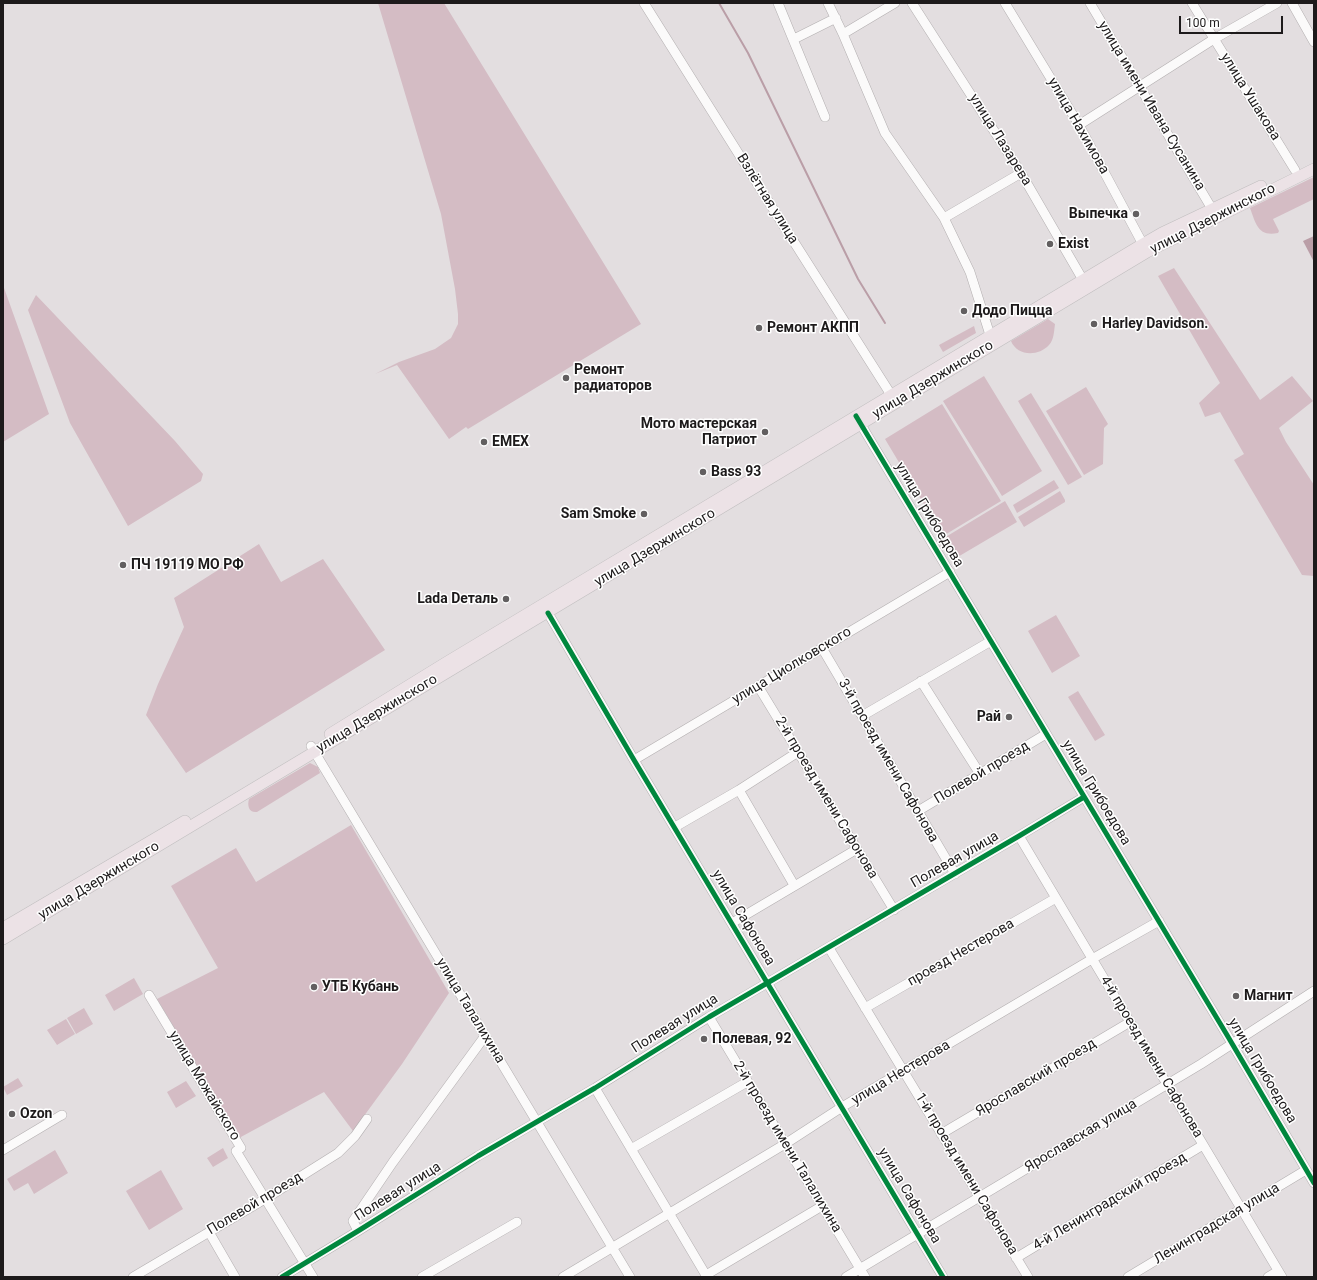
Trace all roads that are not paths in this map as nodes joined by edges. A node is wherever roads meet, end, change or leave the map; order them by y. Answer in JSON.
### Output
{"nodes":[{"id":1,"x":644,"y":3,"type":"edge"},
{"id":2,"x":778,"y":3,"type":"edge"},
{"id":3,"x":828,"y":3,"type":"edge"},
{"id":4,"x":895,"y":3,"type":"edge"},
{"id":5,"x":912,"y":3,"type":"edge"},
{"id":6,"x":1005,"y":3,"type":"edge"},
{"id":7,"x":1090,"y":3,"type":"edge"},
{"id":8,"x":1192,"y":3,"type":"edge"},
{"id":9,"x":1277,"y":3,"type":"edge"},
{"id":10,"x":1292,"y":3,"type":"edge"},
{"id":11,"x":836,"y":18,"type":"junction"},
{"id":12,"x":843,"y":34,"type":"junction"},
{"id":13,"x":794,"y":39,"type":"junction"},
{"id":14,"x":1214,"y":40,"type":"junction"},
{"id":15,"x":1314,"y":42,"type":"edge"},
{"id":16,"x":1140,"y":86,"type":"junction"},
{"id":17,"x":825,"y":117,"type":"dead end"},
{"id":18,"x":1079,"y":125,"type":"junction"},
{"id":19,"x":1314,"y":160,"type":"edge"},
{"id":20,"x":1314,"y":169,"type":"edge"},
{"id":21,"x":1295,"y":170,"type":"junction"},
{"id":22,"x":1021,"y":173,"type":"junction"},
{"id":23,"x":1212,"y":214,"type":"junction"},
{"id":24,"x":944,"y":218,"type":"junction"},
{"id":25,"x":1145,"y":248,"type":"junction"},
{"id":26,"x":1083,"y":280,"type":"junction"},
{"id":27,"x":990,"y":335,"type":"junction"},
{"id":28,"x":890,"y":396,"type":"junction"},
{"id":29,"x":858,"y":420,"type":"junction"},
{"id":30,"x":950,"y":572,"type":"junction"},
{"id":31,"x":548,"y":612,"type":"junction"},
{"id":32,"x":991,"y":641,"type":"junction"},
{"id":33,"x":822,"y":648,"type":"junction"},
{"id":34,"x":921,"y":681,"type":"junction"},
{"id":35,"x":758,"y":686,"type":"junction"},
{"id":36,"x":862,"y":716,"type":"junction"},
{"id":37,"x":1046,"y":734,"type":"junction"},
{"id":38,"x":313,"y":749,"type":"junction"},
{"id":39,"x":798,"y":752,"type":"junction"},
{"id":40,"x":634,"y":760,"type":"junction"},
{"id":41,"x":980,"y":774,"type":"junction"},
{"id":42,"x":739,"y":790,"type":"junction"},
{"id":43,"x":1084,"y":797,"type":"junction"},
{"id":44,"x":918,"y":811,"type":"junction"},
{"id":45,"x":675,"y":827,"type":"junction"},
{"id":46,"x":1019,"y":836,"type":"junction"},
{"id":47,"x":856,"y":848,"type":"junction"},
{"id":48,"x":955,"y":874,"type":"junction"},
{"id":49,"x":794,"y":885,"type":"junction"},
{"id":50,"x":1056,"y":898,"type":"junction"},
{"id":51,"x":894,"y":910,"type":"junction"},
{"id":52,"x":1159,"y":921,"type":"junction"},
{"id":53,"x":732,"y":922,"type":"junction"},
{"id":54,"x":3,"y":928,"type":"edge"},
{"id":55,"x":3,"y":939,"type":"edge"},
{"id":56,"x":829,"y":948,"type":"junction"},
{"id":57,"x":1092,"y":959,"type":"junction"},
{"id":58,"x":768,"y":983,"type":"junction"},
{"id":59,"x":1314,"y":991,"type":"edge"},
{"id":60,"x":149,"y":995,"type":"dead end"},
{"id":61,"x":866,"y":1008,"type":"junction"},
{"id":62,"x":709,"y":1017,"type":"junction"},
{"id":63,"x":1130,"y":1022,"type":"junction"},
{"id":64,"x":485,"y":1036,"type":"junction"},
{"id":65,"x":1232,"y":1044,"type":"junction"},
{"id":66,"x":904,"y":1072,"type":"junction"},
{"id":67,"x":747,"y":1082,"type":"junction"},
{"id":68,"x":1167,"y":1084,"type":"junction"},
{"id":69,"x":594,"y":1088,"type":"junction"},
{"id":70,"x":842,"y":1108,"type":"junction"},
{"id":71,"x":62,"y":1115,"type":"dead end"},
{"id":72,"x":367,"y":1119,"type":"dead end"},
{"id":73,"x":536,"y":1121,"type":"junction"},
{"id":74,"x":942,"y":1134,"type":"junction"},
{"id":75,"x":785,"y":1144,"type":"junction"},
{"id":76,"x":1203,"y":1145,"type":"junction"},
{"id":77,"x":631,"y":1149,"type":"junction"},
{"id":78,"x":3,"y":1150,"type":"edge"},
{"id":79,"x":1306,"y":1170,"type":"junction"},
{"id":80,"x":1314,"y":1183,"type":"edge"},
{"id":81,"x":980,"y":1198,"type":"junction"},
{"id":82,"x":265,"y":1199,"type":"junction"},
{"id":83,"x":822,"y":1206,"type":"junction"},
{"id":84,"x":1242,"y":1210,"type":"junction"},
{"id":85,"x":669,"y":1213,"type":"junction"},
{"id":86,"x":517,"y":1222,"type":"dead end"},
{"id":87,"x":358,"y":1231,"type":"junction"},
{"id":88,"x":209,"y":1232,"type":"junction"},
{"id":89,"x":918,"y":1234,"type":"junction"},
{"id":90,"x":612,"y":1248,"type":"junction"},
{"id":91,"x":1016,"y":1258,"type":"junction"},
{"id":92,"x":305,"y":1264,"type":"junction"},
{"id":93,"x":862,"y":1273,"type":"edge"},
{"id":94,"x":1280,"y":1274,"type":"edge"},
{"id":95,"x":706,"y":1276,"type":"edge"},
{"id":96,"x":133,"y":1277,"type":"edge"},
{"id":97,"x":235,"y":1277,"type":"edge"},
{"id":98,"x":282,"y":1277,"type":"edge"},
{"id":99,"x":313,"y":1277,"type":"edge"},
{"id":100,"x":422,"y":1277,"type":"edge"},
{"id":101,"x":563,"y":1277,"type":"edge"},
{"id":102,"x":630,"y":1277,"type":"edge"},
{"id":103,"x":846,"y":1277,"type":"edge"},
{"id":104,"x":943,"y":1277,"type":"edge"},
{"id":105,"x":1028,"y":1277,"type":"edge"},
{"id":106,"x":1128,"y":1277,"type":"edge"},
{"id":107,"x":1268,"y":1277,"type":"edge"}],
"edges":[{"from":1,"to":28,"type":"street","name":"Взлётная улица"},
{"from":2,"to":13,"type":"street"},
{"from":3,"to":11,"type":"street"},
{"from":4,"to":12,"type":"street"},
{"from":5,"to":22,"type":"street","name":"улица Лазарева"},
{"from":6,"to":18,"type":"street","name":"улица Нахимова"},
{"from":7,"to":16,"type":"street","name":"улица имени Ивана Сусанина"},
{"from":8,"to":14,"type":"street","name":"улица Ушакова"},
{"from":9,"to":14,"type":"street"},
{"from":10,"to":15,"type":"street"},
{"from":11,"to":12,"type":"street"},
{"from":11,"to":13,"type":"street"},
{"from":12,"to":24,"type":"street"},
{"from":13,"to":17,"type":"street"},
{"from":14,"to":16,"type":"street"},
{"from":14,"to":21,"type":"street","name":"улица Ушакова"},
{"from":16,"to":18,"type":"street"},
{"from":16,"to":23,"type":"street","name":"улица имени Ивана Сусанина"},
{"from":18,"to":25,"type":"street","name":"улица Нахимова"},
{"from":19,"to":21,"type":"main road","name":"улица Дзержинского"},
{"from":20,"to":23,"type":"main road","name":"улица Дзержинского"},
{"from":21,"to":23,"type":"main road","name":"улица Дзержинского"},
{"from":22,"to":24,"type":"street"},
{"from":22,"to":26,"type":"street","name":"улица Лазарева"},
{"from":23,"to":25,"type":"main road","name":"улица Дзержинского"},
{"from":24,"to":27,"type":"street"},
{"from":25,"to":26,"type":"main road","name":"улица Дзержинского"},
{"from":25,"to":29,"type":"main road","name":"улица Дзержинского"},
{"from":26,"to":27,"type":"main road","name":"улица Дзержинского"},
{"from":27,"to":28,"type":"main road","name":"улица Дзержинского"},
{"from":28,"to":29,"type":"main road","name":"улица Дзержинского"},
{"from":29,"to":30,"type":"street","name":"улица Грибоедова"},
{"from":29,"to":31,"type":"main road","name":"улица Дзержинского"},
{"from":29,"to":38,"type":"main road","name":"улица Дзержинского"},
{"from":30,"to":32,"type":"street","name":"улица Грибоедова"},
{"from":30,"to":33,"type":"street","name":"улица Циолковского"},
{"from":31,"to":38,"type":"main road","name":"улица Дзержинского"},
{"from":31,"to":40,"type":"street","name":"улица Сафонова"},
{"from":32,"to":34,"type":"street"},
{"from":32,"to":37,"type":"street","name":"улица Грибоедова"},
{"from":33,"to":35,"type":"street","name":"улица Циолковского"},
{"from":33,"to":36,"type":"street","name":"3-й проезд имени Сафонова"},
{"from":34,"to":36,"type":"street"},
{"from":34,"to":41,"type":"street"},
{"from":35,"to":39,"type":"street","name":"2-й проезд имени Сафонова"},
{"from":35,"to":40,"type":"street","name":"улица Циолковского"},
{"from":36,"to":44,"type":"street","name":"3-й проезд имени Сафонова"},
{"from":37,"to":41,"type":"street","name":"Полевой проезд"},
{"from":37,"to":43,"type":"street","name":"улица Грибоедова"},
{"from":38,"to":54,"type":"main road","name":"улица Дзержинского"},
{"from":38,"to":55,"type":"main road","name":"улица Дзержинского"},
{"from":38,"to":64,"type":"street","name":"улица Талалихина"},
{"from":39,"to":42,"type":"street"},
{"from":39,"to":47,"type":"street","name":"2-й проезд имени Сафонова"},
{"from":40,"to":45,"type":"street","name":"улица Сафонова"},
{"from":41,"to":44,"type":"street","name":"Полевой проезд"},
{"from":42,"to":45,"type":"street"},
{"from":42,"to":49,"type":"street"},
{"from":43,"to":46,"type":"street","name":"Полевая улица"},
{"from":43,"to":52,"type":"street","name":"улица Грибоедова"},
{"from":44,"to":48,"type":"street","name":"3-й проезд имени Сафонова"},
{"from":45,"to":53,"type":"street","name":"улица Сафонова"},
{"from":46,"to":48,"type":"street","name":"Полевая улица"},
{"from":46,"to":50,"type":"street","name":"4-й проезд имени Сафонова"},
{"from":47,"to":49,"type":"street"},
{"from":47,"to":51,"type":"street","name":"2-й проезд имени Сафонова"},
{"from":48,"to":51,"type":"street","name":"Полевая улица"},
{"from":49,"to":53,"type":"street"},
{"from":50,"to":57,"type":"street","name":"4-й проезд имени Сафонова"},
{"from":50,"to":61,"type":"street","name":"проезд Нестерова"},
{"from":51,"to":56,"type":"street","name":"Полевая улица"},
{"from":52,"to":57,"type":"street","name":"улица Нестерова"},
{"from":52,"to":65,"type":"street","name":"улица Грибоедова"},
{"from":53,"to":58,"type":"street","name":"улица Сафонова"},
{"from":56,"to":58,"type":"street","name":"Полевая улица"},
{"from":56,"to":61,"type":"street","name":"1-й проезд имени Сафонова"},
{"from":57,"to":63,"type":"street","name":"4-й проезд имени Сафонова"},
{"from":57,"to":66,"type":"street","name":"улица Нестерова"},
{"from":58,"to":62,"type":"street","name":"Полевая улица"},
{"from":58,"to":70,"type":"street","name":"улица Сафонова"},
{"from":59,"to":65,"type":"street","name":"Ярославская улица"},
{"from":60,"to":82,"type":"street","name":"улица Можайского"},
{"from":61,"to":66,"type":"street","name":"1-й проезд имени Сафонова"},
{"from":62,"to":67,"type":"street","name":"2-й проезд имени Талалихина"},
{"from":62,"to":69,"type":"street","name":"Полевая улица"},
{"from":63,"to":68,"type":"street","name":"4-й проезд имени Сафонова"},
{"from":63,"to":74,"type":"street","name":"Ярославский проезд"},
{"from":64,"to":73,"type":"street","name":"улица Талалихина"},
{"from":64,"to":87,"type":"street","name":"Полевая улица"},
{"from":65,"to":68,"type":"street","name":"Ярославская улица"},
{"from":65,"to":79,"type":"street","name":"улица Грибоедова"},
{"from":66,"to":70,"type":"street","name":"улица Нестерова"},
{"from":66,"to":74,"type":"street","name":"1-й проезд имени Сафонова"},
{"from":67,"to":75,"type":"street","name":"2-й проезд имени Талалихина"},
{"from":67,"to":77,"type":"street"},
{"from":68,"to":76,"type":"street","name":"4-й проезд имени Сафонова"},
{"from":68,"to":81,"type":"street","name":"Ярославская улица"},
{"from":69,"to":73,"type":"street","name":"Полевая улица"},
{"from":69,"to":77,"type":"street"},
{"from":70,"to":75,"type":"street","name":"улица Нестерова"},
{"from":70,"to":89,"type":"street","name":"улица Сафонова"},
{"from":71,"to":78,"type":"street"},
{"from":72,"to":82,"type":"street","name":"Полевой проезд"},
{"from":73,"to":87,"type":"street","name":"Полевая улица"},
{"from":73,"to":90,"type":"street","name":"улица Талалихина"},
{"from":74,"to":81,"type":"street","name":"1-й проезд имени Сафонова"},
{"from":75,"to":83,"type":"street","name":"2-й проезд имени Талалихина"},
{"from":75,"to":85,"type":"street","name":"улица Нестерова"},
{"from":76,"to":84,"type":"street","name":"4-й проезд имени Сафонова"},
{"from":76,"to":91,"type":"street","name":"4-й Ленинградский проезд"},
{"from":77,"to":85,"type":"street"},
{"from":79,"to":80,"type":"street","name":"улица Грибоедова"},
{"from":79,"to":84,"type":"street","name":"Ленинградская улица"},
{"from":81,"to":89,"type":"street","name":"Ярославская улица"},
{"from":81,"to":91,"type":"street","name":"1-й проезд имени Сафонова"},
{"from":82,"to":88,"type":"street","name":"Полевой проезд"},
{"from":82,"to":92,"type":"street","name":"улица Можайского"},
{"from":83,"to":93,"type":"street","name":"2-й проезд имени Талалихина"},
{"from":83,"to":95,"type":"street"},
{"from":84,"to":94,"type":"street","name":"4-й проезд имени Сафонова"},
{"from":84,"to":106,"type":"street","name":"Ленинградская улица"},
{"from":85,"to":90,"type":"street","name":"улица Нестерова"},
{"from":85,"to":95,"type":"street"},
{"from":86,"to":100,"type":"street"},
{"from":87,"to":92,"type":"street","name":"Полевая улица"},
{"from":88,"to":96,"type":"street","name":"Полевой проезд"},
{"from":88,"to":97,"type":"street"},
{"from":89,"to":93,"type":"street","name":"Ярославская улица"},
{"from":89,"to":104,"type":"street","name":"улица Сафонова"},
{"from":90,"to":101,"type":"street","name":"улица Нестерова"},
{"from":90,"to":102,"type":"street","name":"улица Талалихина"},
{"from":91,"to":105,"type":"street","name":"1-й проезд имени Сафонова"},
{"from":92,"to":98,"type":"street","name":"Полевая улица"},
{"from":92,"to":99,"type":"street","name":"улица Можайского"},
{"from":93,"to":103,"type":"street","name":"Ярославская улица"},
{"from":94,"to":107,"type":"street"}]}
